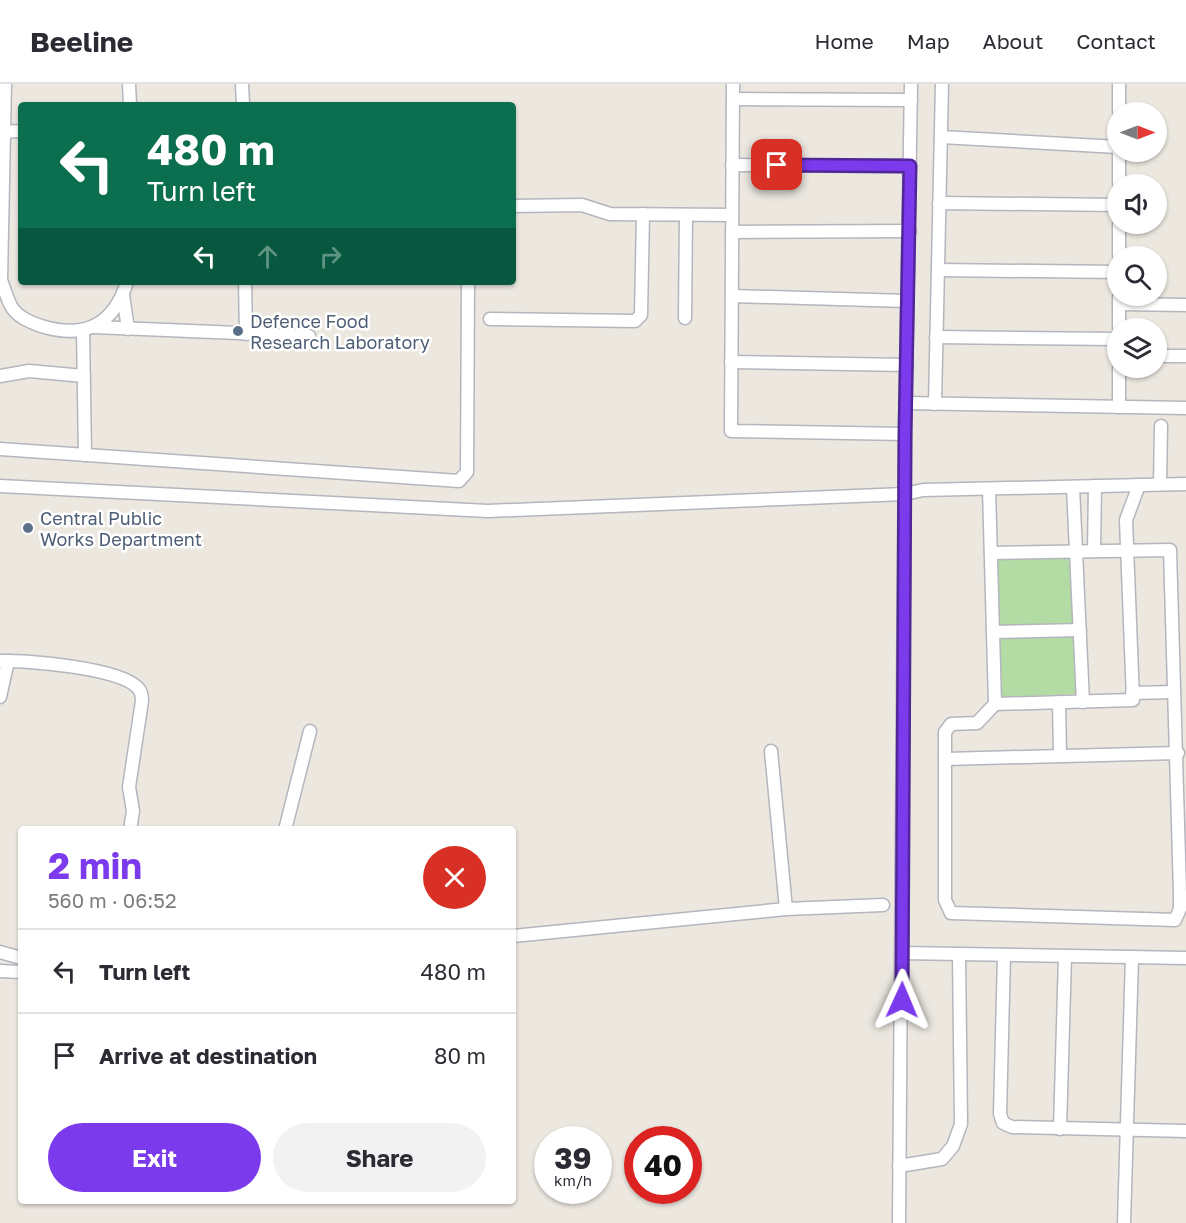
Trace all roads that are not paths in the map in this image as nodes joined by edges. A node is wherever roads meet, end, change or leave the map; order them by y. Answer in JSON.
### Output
{"nodes":[{"id":1,"x":5,"y":84,"type":"edge"},
{"id":2,"x":129,"y":84,"type":"edge"},
{"id":3,"x":243,"y":84,"type":"edge"},
{"id":4,"x":733,"y":84,"type":"edge"},
{"id":5,"x":911,"y":84,"type":"edge"},
{"id":6,"x":942,"y":84,"type":"edge"},
{"id":7,"x":1119,"y":84,"type":"edge"},
{"id":8,"x":733,"y":99,"type":"junction"},
{"id":9,"x":910,"y":100,"type":"junction"},
{"id":10,"x":130,"y":102,"type":"edge"},
{"id":11,"x":243,"y":102,"type":"edge"},
{"id":12,"x":1119,"y":102,"type":"edge"},
{"id":13,"x":18,"y":131,"type":"edge"},
{"id":14,"x":2,"y":132,"type":"edge"},
{"id":15,"x":941,"y":136,"type":"junction"},
{"id":16,"x":1107,"y":146,"type":"edge"},
{"id":17,"x":732,"y":165,"type":"junction"},
{"id":18,"x":910,"y":166,"type":"junction"},
{"id":19,"x":939,"y":202,"type":"junction"},
{"id":20,"x":1107,"y":205,"type":"edge"},
{"id":21,"x":516,"y":206,"type":"edge"},
{"id":22,"x":643,"y":214,"type":"junction"},
{"id":23,"x":686,"y":215,"type":"junction"},
{"id":24,"x":732,"y":215,"type":"junction"},
{"id":25,"x":910,"y":231,"type":"junction"},
{"id":26,"x":732,"y":232,"type":"junction"},
{"id":27,"x":938,"y":270,"type":"junction"},
{"id":28,"x":1107,"y":272,"type":"edge"},
{"id":29,"x":126,"y":285,"type":"edge"},
{"id":30,"x":245,"y":285,"type":"edge"},
{"id":31,"x":468,"y":285,"type":"edge"},
{"id":32,"x":123,"y":295,"type":"junction"},
{"id":33,"x":732,"y":296,"type":"junction"},
{"id":34,"x":907,"y":300,"type":"junction"},
{"id":35,"x":1167,"y":304,"type":"edge"},
{"id":36,"x":1186,"y":305,"type":"edge"},
{"id":37,"x":685,"y":318,"type":"dead end"},
{"id":38,"x":490,"y":319,"type":"dead end"},
{"id":39,"x":88,"y":329,"type":"junction"},
{"id":40,"x":128,"y":329,"type":"junction"},
{"id":41,"x":246,"y":334,"type":"junction"},
{"id":42,"x":309,"y":336,"type":"dead end"},
{"id":43,"x":936,"y":336,"type":"junction"},
{"id":44,"x":1107,"y":339,"type":"edge"},
{"id":45,"x":1167,"y":356,"type":"edge"},
{"id":46,"x":1186,"y":356,"type":"edge"},
{"id":47,"x":731,"y":362,"type":"junction"},
{"id":48,"x":907,"y":365,"type":"junction"},
{"id":49,"x":0,"y":376,"type":"edge"},
{"id":50,"x":84,"y":376,"type":"junction"},
{"id":51,"x":1119,"y":378,"type":"edge"},
{"id":52,"x":905,"y":403,"type":"junction"},
{"id":53,"x":935,"y":404,"type":"junction"},
{"id":54,"x":1119,"y":407,"type":"junction"},
{"id":55,"x":1186,"y":408,"type":"edge"},
{"id":56,"x":1161,"y":426,"type":"dead end"},
{"id":57,"x":905,"y":434,"type":"junction"},
{"id":58,"x":0,"y":449,"type":"edge"},
{"id":59,"x":85,"y":454,"type":"junction"},
{"id":60,"x":1160,"y":484,"type":"junction"},
{"id":61,"x":1186,"y":484,"type":"edge"},
{"id":62,"x":1139,"y":485,"type":"junction"},
{"id":63,"x":0,"y":486,"type":"edge"},
{"id":64,"x":1095,"y":486,"type":"junction"},
{"id":65,"x":1073,"y":487,"type":"junction"},
{"id":66,"x":989,"y":489,"type":"junction"},
{"id":67,"x":905,"y":494,"type":"junction"},
{"id":68,"x":1094,"y":550,"type":"junction"},
{"id":69,"x":1075,"y":551,"type":"junction"},
{"id":70,"x":1126,"y":551,"type":"junction"},
{"id":71,"x":991,"y":553,"type":"junction"},
{"id":72,"x":1080,"y":630,"type":"junction"},
{"id":73,"x":993,"y":632,"type":"junction"},
{"id":74,"x":4,"y":661,"type":"edge"},
{"id":75,"x":1174,"y":692,"type":"junction"},
{"id":76,"x":1132,"y":693,"type":"junction"},
{"id":77,"x":0,"y":698,"type":"edge"},
{"id":78,"x":1059,"y":702,"type":"junction"},
{"id":79,"x":1083,"y":702,"type":"junction"},
{"id":80,"x":995,"y":704,"type":"junction"},
{"id":81,"x":310,"y":731,"type":"dead end"},
{"id":82,"x":771,"y":751,"type":"dead end"},
{"id":83,"x":1178,"y":753,"type":"junction"},
{"id":84,"x":1060,"y":756,"type":"junction"},
{"id":85,"x":945,"y":759,"type":"junction"},
{"id":86,"x":131,"y":826,"type":"edge"},
{"id":87,"x":286,"y":826,"type":"edge"},
{"id":88,"x":883,"y":905,"type":"dead end"},
{"id":89,"x":786,"y":909,"type":"junction"},
{"id":90,"x":516,"y":936,"type":"edge"},
{"id":91,"x":0,"y":952,"type":"edge"},
{"id":92,"x":902,"y":953,"type":"junction"},
{"id":93,"x":959,"y":954,"type":"junction"},
{"id":94,"x":1004,"y":955,"type":"junction"},
{"id":95,"x":1065,"y":956,"type":"junction"},
{"id":96,"x":18,"y":957,"type":"edge"},
{"id":97,"x":1132,"y":957,"type":"junction"},
{"id":98,"x":1186,"y":958,"type":"edge"},
{"id":99,"x":0,"y":971,"type":"edge"},
{"id":100,"x":18,"y":972,"type":"edge"},
{"id":101,"x":1060,"y":1129,"type":"junction"},
{"id":102,"x":1125,"y":1129,"type":"junction"},
{"id":103,"x":1186,"y":1131,"type":"edge"},
{"id":104,"x":899,"y":1166,"type":"junction"},
{"id":105,"x":899,"y":1223,"type":"edge"},
{"id":106,"x":1124,"y":1223,"type":"edge"}],
"edges":[{"from":1,"to":14,"type":"street"},
{"from":2,"to":10,"type":"street"},
{"from":3,"to":11,"type":"street"},
{"from":4,"to":8,"type":"street"},
{"from":5,"to":9,"type":"street"},
{"from":6,"to":15,"type":"street"},
{"from":7,"to":12,"type":"street"},
{"from":8,"to":9,"type":"street"},
{"from":8,"to":17,"type":"street"},
{"from":9,"to":18,"type":"street"},
{"from":13,"to":14,"type":"street"},
{"from":14,"to":39,"type":"street"},
{"from":15,"to":16,"type":"street"},
{"from":15,"to":19,"type":"street"},
{"from":17,"to":18,"type":"street"},
{"from":17,"to":24,"type":"street"},
{"from":18,"to":25,"type":"street"},
{"from":19,"to":20,"type":"street"},
{"from":19,"to":27,"type":"street"},
{"from":21,"to":22,"type":"street"},
{"from":22,"to":23,"type":"street"},
{"from":22,"to":38,"type":"street"},
{"from":23,"to":24,"type":"street"},
{"from":23,"to":37,"type":"street"},
{"from":24,"to":26,"type":"street"},
{"from":25,"to":26,"type":"street"},
{"from":25,"to":34,"type":"street"},
{"from":26,"to":33,"type":"street"},
{"from":27,"to":28,"type":"street"},
{"from":27,"to":43,"type":"street"},
{"from":29,"to":32,"type":"street"},
{"from":30,"to":41,"type":"street"},
{"from":31,"to":59,"type":"street"},
{"from":32,"to":39,"type":"street"},
{"from":32,"to":40,"type":"street"},
{"from":33,"to":34,"type":"street"},
{"from":33,"to":47,"type":"street"},
{"from":34,"to":48,"type":"street"},
{"from":35,"to":36,"type":"street"},
{"from":39,"to":40,"type":"street"},
{"from":39,"to":50,"type":"street"},
{"from":40,"to":41,"type":"street"},
{"from":41,"to":42,"type":"street"},
{"from":43,"to":44,"type":"street"},
{"from":43,"to":53,"type":"street"},
{"from":45,"to":46,"type":"street"},
{"from":47,"to":48,"type":"street"},
{"from":47,"to":57,"type":"street"},
{"from":48,"to":52,"type":"street"},
{"from":49,"to":50,"type":"street"},
{"from":50,"to":59,"type":"street"},
{"from":51,"to":54,"type":"street"},
{"from":52,"to":53,"type":"street"},
{"from":52,"to":57,"type":"street"},
{"from":53,"to":54,"type":"street"},
{"from":54,"to":55,"type":"street"},
{"from":56,"to":60,"type":"street"},
{"from":57,"to":67,"type":"street"},
{"from":58,"to":59,"type":"street"},
{"from":60,"to":61,"type":"street"},
{"from":60,"to":62,"type":"street"},
{"from":62,"to":64,"type":"street"},
{"from":62,"to":70,"type":"street"},
{"from":63,"to":67,"type":"street"},
{"from":64,"to":65,"type":"street"},
{"from":64,"to":68,"type":"street"},
{"from":65,"to":66,"type":"street"},
{"from":65,"to":69,"type":"street"},
{"from":66,"to":67,"type":"street"},
{"from":66,"to":71,"type":"street"},
{"from":67,"to":92,"type":"street"},
{"from":68,"to":69,"type":"street"},
{"from":68,"to":70,"type":"street"},
{"from":69,"to":71,"type":"street"},
{"from":69,"to":72,"type":"street"},
{"from":70,"to":75,"type":"street"},
{"from":70,"to":76,"type":"street"},
{"from":71,"to":73,"type":"street"},
{"from":72,"to":73,"type":"street"},
{"from":72,"to":79,"type":"street"},
{"from":73,"to":80,"type":"street"},
{"from":74,"to":77,"type":"street"},
{"from":74,"to":86,"type":"street"},
{"from":75,"to":76,"type":"street"},
{"from":75,"to":83,"type":"street"},
{"from":76,"to":79,"type":"street"},
{"from":78,"to":79,"type":"street"},
{"from":78,"to":80,"type":"street"},
{"from":78,"to":84,"type":"street"},
{"from":80,"to":85,"type":"street"},
{"from":81,"to":87,"type":"street"},
{"from":82,"to":89,"type":"street"},
{"from":83,"to":84,"type":"street"},
{"from":83,"to":85,"type":"street"},
{"from":84,"to":85,"type":"street"},
{"from":88,"to":89,"type":"street"},
{"from":89,"to":90,"type":"street"},
{"from":91,"to":96,"type":"street"},
{"from":92,"to":93,"type":"street"},
{"from":92,"to":104,"type":"street"},
{"from":93,"to":94,"type":"street"},
{"from":93,"to":104,"type":"street"},
{"from":94,"to":95,"type":"street"},
{"from":94,"to":101,"type":"street"},
{"from":95,"to":97,"type":"street"},
{"from":95,"to":101,"type":"street"},
{"from":97,"to":98,"type":"street"},
{"from":97,"to":102,"type":"street"},
{"from":99,"to":100,"type":"street"},
{"from":101,"to":102,"type":"street"},
{"from":102,"to":103,"type":"street"},
{"from":102,"to":106,"type":"street"},
{"from":104,"to":105,"type":"street"}]}
